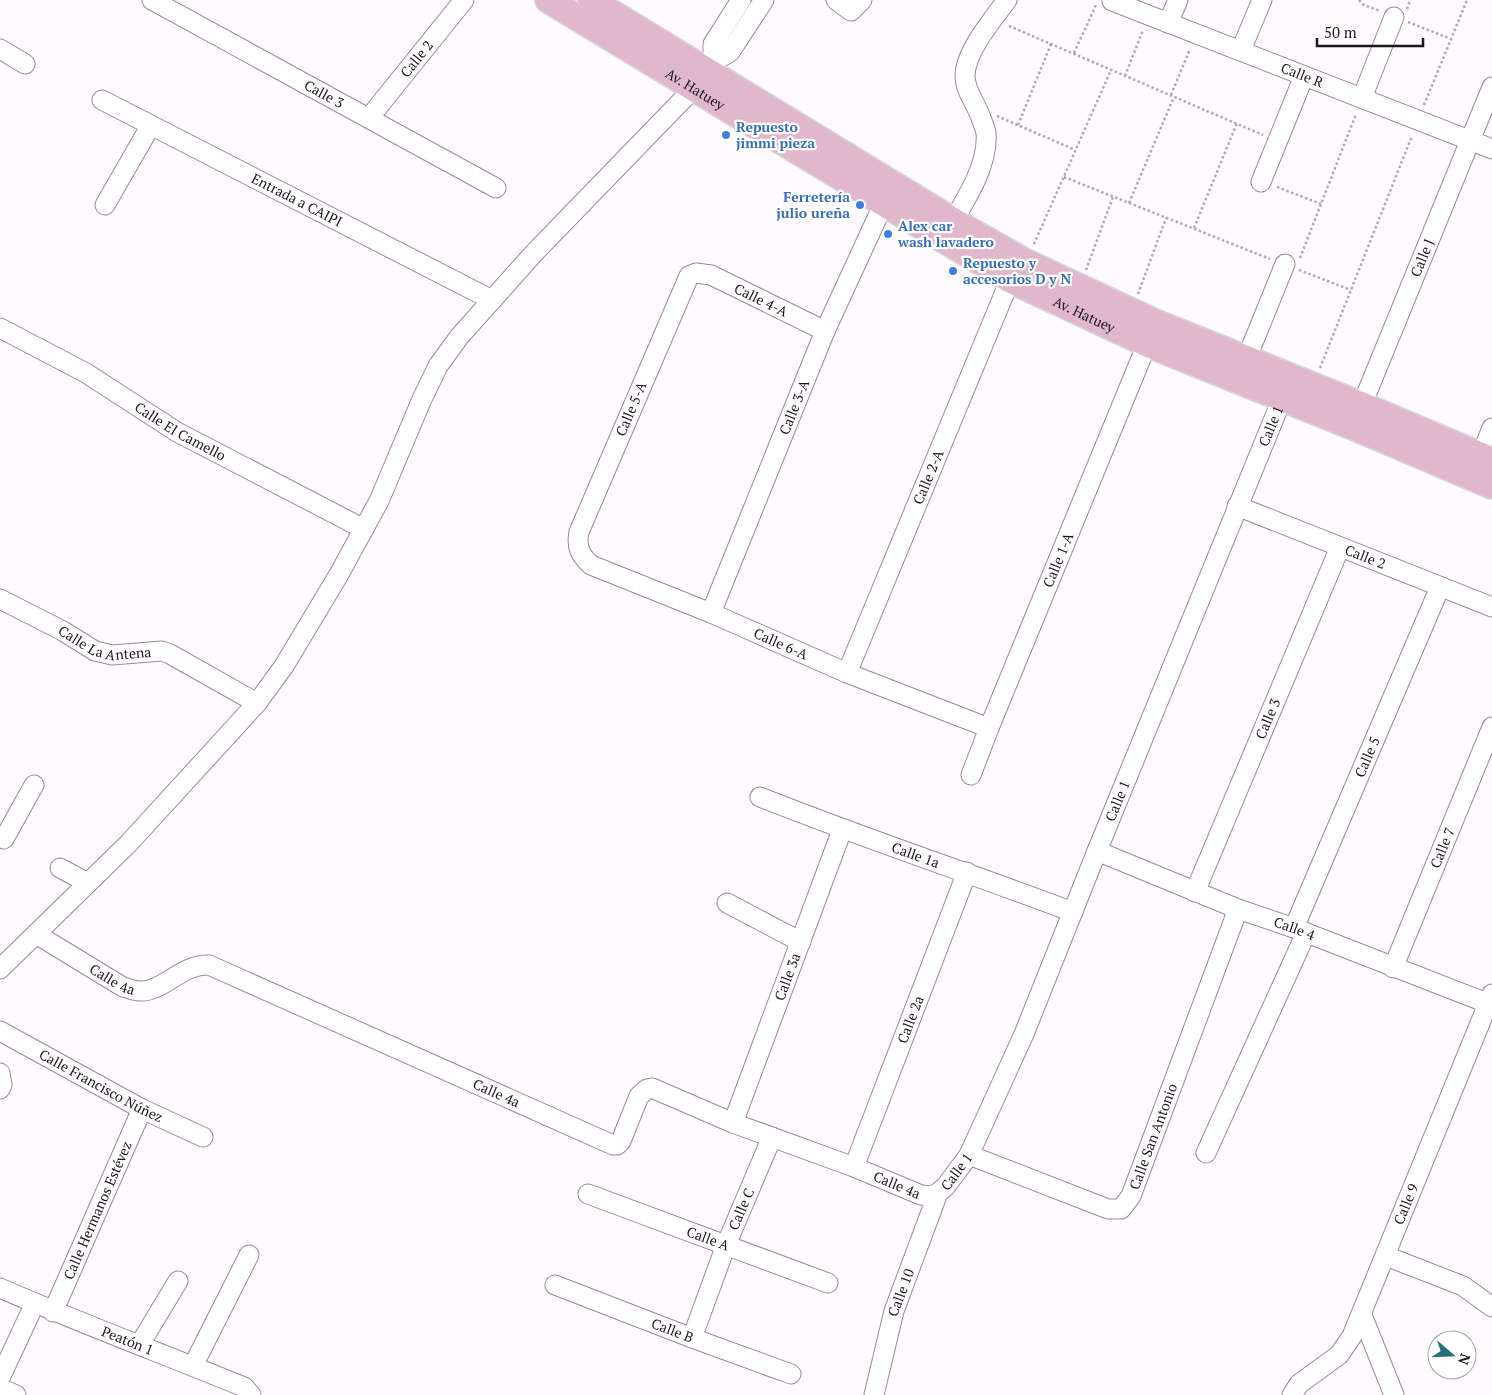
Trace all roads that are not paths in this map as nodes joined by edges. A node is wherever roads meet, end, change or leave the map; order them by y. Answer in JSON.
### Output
{"nodes":[{"id":1,"x":152,"y":0,"type":"edge"},
{"id":2,"x":464,"y":0,"type":"edge"},
{"id":3,"x":548,"y":0,"type":"edge"},
{"id":4,"x":591,"y":0,"type":"edge"},
{"id":5,"x":741,"y":0,"type":"edge"},
{"id":6,"x":764,"y":0,"type":"edge"},
{"id":7,"x":836,"y":0,"type":"edge"},
{"id":8,"x":862,"y":0,"type":"edge"},
{"id":9,"x":1007,"y":0,"type":"edge"},
{"id":10,"x":1178,"y":0,"type":"edge"},
{"id":11,"x":1262,"y":0,"type":"edge"},
{"id":12,"x":1107,"y":1,"type":"edge"},
{"id":13,"x":1398,"y":19,"type":"road end"},
{"id":14,"x":1168,"y":23,"type":"junction"},
{"id":15,"x":0,"y":49,"type":"edge"},
{"id":16,"x":1241,"y":50,"type":"junction"},
{"id":17,"x":25,"y":64,"type":"dead end"},
{"id":18,"x":705,"y":73,"type":"junction"},
{"id":19,"x":1304,"y":76,"type":"junction"},
{"id":20,"x":1492,"y":87,"type":"edge"},
{"id":21,"x":1362,"y":98,"type":"junction"},
{"id":22,"x":102,"y":100,"type":"dead end"},
{"id":23,"x":369,"y":118,"type":"junction"},
{"id":24,"x":151,"y":125,"type":"junction"},
{"id":25,"x":1470,"y":140,"type":"junction"},
{"id":26,"x":1492,"y":149,"type":"edge"},
{"id":27,"x":1261,"y":182,"type":"road end"},
{"id":28,"x":496,"y":188,"type":"dead end"},
{"id":29,"x":884,"y":203,"type":"junction"},
{"id":30,"x":105,"y":205,"type":"dead end"},
{"id":31,"x":948,"y":229,"type":"junction"},
{"id":32,"x":1290,"y":266,"type":"road end"},
{"id":33,"x":696,"y":273,"type":"joint"},
{"id":34,"x":1010,"y":280,"type":"junction"},
{"id":35,"x":492,"y":300,"type":"junction"},
{"id":36,"x":0,"y":328,"type":"edge"},
{"id":37,"x":825,"y":331,"type":"junction"},
{"id":38,"x":1147,"y":344,"type":"junction"},
{"id":39,"x":1246,"y":360,"type":"junction"},
{"id":40,"x":1282,"y":399,"type":"junction"},
{"id":41,"x":1358,"y":416,"type":"junction"},
{"id":42,"x":1492,"y":428,"type":"edge"},
{"id":43,"x":1487,"y":458,"type":"edge"},
{"id":44,"x":1492,"y":486,"type":"edge"},
{"id":45,"x":1237,"y":506,"type":"junction"},
{"id":46,"x":364,"y":529,"type":"junction"},
{"id":47,"x":1340,"y":547,"type":"junction"},
{"id":48,"x":579,"y":550,"type":"joint"},
{"id":49,"x":1440,"y":587,"type":"junction"},
{"id":50,"x":0,"y":598,"type":"edge"},
{"id":51,"x":1492,"y":608,"type":"edge"},
{"id":52,"x":712,"y":614,"type":"junction"},
{"id":53,"x":847,"y":673,"type":"junction"},
{"id":54,"x":257,"y":703,"type":"junction"},
{"id":55,"x":1492,"y":727,"type":"edge"},
{"id":56,"x":989,"y":728,"type":"junction"},
{"id":57,"x":971,"y":775,"type":"dead end"},
{"id":58,"x":34,"y":785,"type":"dead end"},
{"id":59,"x":760,"y":797,"type":"dead end"},
{"id":60,"x":842,"y":830,"type":"junction"},
{"id":61,"x":4,"y":839,"type":"dead end"},
{"id":62,"x":1097,"y":852,"type":"junction"},
{"id":63,"x":60,"y":868,"type":"dead end"},
{"id":64,"x":967,"y":872,"type":"junction"},
{"id":65,"x":88,"y":883,"type":"junction"},
{"id":66,"x":1195,"y":892,"type":"junction"},
{"id":67,"x":727,"y":903,"type":"dead end"},
{"id":68,"x":1238,"y":909,"type":"junction"},
{"id":69,"x":1073,"y":912,"type":"junction"},
{"id":70,"x":1300,"y":930,"type":"junction"},
{"id":71,"x":36,"y":934,"type":"junction"},
{"id":72,"x":801,"y":942,"type":"junction"},
{"id":73,"x":1392,"y":968,"type":"junction"},
{"id":74,"x":0,"y":969,"type":"edge"},
{"id":75,"x":1491,"y":1001,"type":"edge"},
{"id":76,"x":0,"y":1031,"type":"edge"},
{"id":77,"x":0,"y":1073,"type":"edge"},
{"id":78,"x":0,"y":1089,"type":"edge"},
{"id":79,"x":142,"y":1109,"type":"junction"},
{"id":80,"x":733,"y":1123,"type":"junction"},
{"id":81,"x":203,"y":1137,"type":"dead end"},
{"id":82,"x":772,"y":1137,"type":"junction"},
{"id":83,"x":1206,"y":1153,"type":"dead end"},
{"id":84,"x":969,"y":1155,"type":"junction"},
{"id":85,"x":854,"y":1167,"type":"junction"},
{"id":86,"x":938,"y":1193,"type":"junction"},
{"id":87,"x":588,"y":1194,"type":"dead end"},
{"id":88,"x":726,"y":1245,"type":"junction"},
{"id":89,"x":249,"y":1255,"type":"dead end"},
{"id":90,"x":1386,"y":1256,"type":"junction"},
{"id":91,"x":178,"y":1281,"type":"dead end"},
{"id":92,"x":828,"y":1283,"type":"dead end"},
{"id":93,"x":556,"y":1285,"type":"dead end"},
{"id":94,"x":0,"y":1288,"type":"edge"},
{"id":95,"x":35,"y":1304,"type":"junction"},
{"id":96,"x":1492,"y":1307,"type":"edge"},
{"id":97,"x":53,"y":1312,"type":"junction"},
{"id":98,"x":1362,"y":1315,"type":"junction"},
{"id":99,"x":692,"y":1338,"type":"junction"},
{"id":100,"x":140,"y":1344,"type":"junction"},
{"id":101,"x":193,"y":1366,"type":"junction"},
{"id":102,"x":791,"y":1374,"type":"dead end"},
{"id":103,"x":0,"y":1378,"type":"edge"},
{"id":104,"x":0,"y":1388,"type":"edge"},
{"id":105,"x":16,"y":1395,"type":"edge"},
{"id":106,"x":251,"y":1395,"type":"edge"},
{"id":107,"x":874,"y":1395,"type":"edge"},
{"id":108,"x":1292,"y":1395,"type":"edge"},
{"id":109,"x":1394,"y":1395,"type":"edge"}],
"edges":[{"from":1,"to":23,"type":"street","name":"Calle 3"},
{"from":2,"to":23,"type":"street","name":"Calle 2"},
{"from":3,"to":18,"type":"main road","name":"Av. Hatuey"},
{"from":4,"to":18,"type":"main road","name":"Av. Hatuey"},
{"from":5,"to":18,"type":"street"},
{"from":6,"to":18,"type":"street"},
{"from":7,"to":8,"type":"street"},
{"from":9,"to":31,"type":"street"},
{"from":10,"to":14,"type":"street"},
{"from":11,"to":16,"type":"street"},
{"from":12,"to":14,"type":"street","name":"Calle R"},
{"from":13,"to":21,"type":"street"},
{"from":14,"to":16,"type":"street","name":"Calle R"},
{"from":15,"to":17,"type":"street"},
{"from":16,"to":19,"type":"street","name":"Calle R"},
{"from":18,"to":29,"type":"main road","name":"Av. Hatuey"},
{"from":18,"to":31,"type":"main road","name":"Av. Hatuey"},
{"from":18,"to":35,"type":"street"},
{"from":19,"to":21,"type":"street","name":"Calle R"},
{"from":19,"to":27,"type":"street"},
{"from":20,"to":25,"type":"street","name":"Calle J"},
{"from":21,"to":25,"type":"street","name":"Calle R"},
{"from":22,"to":24,"type":"street","name":"Entrada a CAIPI"},
{"from":23,"to":28,"type":"street","name":"Calle 3"},
{"from":24,"to":30,"type":"street"},
{"from":24,"to":35,"type":"street","name":"Entrada a CAIPI"},
{"from":25,"to":26,"type":"street","name":"Calle R"},
{"from":25,"to":41,"type":"street","name":"Calle J"},
{"from":29,"to":31,"type":"main road","name":"Av. Hatuey"},
{"from":29,"to":37,"type":"street","name":"Calle 3-A"},
{"from":31,"to":34,"type":"main road","name":"Av. Hatuey"},
{"from":31,"to":39,"type":"main road","name":"Av. Hatuey"},
{"from":32,"to":39,"type":"street"},
{"from":33,"to":37,"type":"street","name":"Calle 4-A"},
{"from":33,"to":48,"type":"street","name":"Calle 5-A"},
{"from":34,"to":38,"type":"main road","name":"Av. Hatuey"},
{"from":34,"to":53,"type":"street","name":"Calle 2-A"},
{"from":35,"to":46,"type":"street"},
{"from":36,"to":46,"type":"street","name":"Calle El Camello"},
{"from":37,"to":52,"type":"street","name":"Calle 3-A"},
{"from":38,"to":40,"type":"main road","name":"Av. Hatuey"},
{"from":38,"to":56,"type":"street","name":"Calle 1-A"},
{"from":39,"to":41,"type":"main road","name":"Av. Hatuey"},
{"from":40,"to":41,"type":"main road","name":"Av. Hatuey"},
{"from":40,"to":45,"type":"street","name":"Calle 1"},
{"from":41,"to":43,"type":"main road","name":"Av. Hatuey"},
{"from":41,"to":44,"type":"main road","name":"Av. Hatuey"},
{"from":42,"to":43,"type":"street"},
{"from":45,"to":47,"type":"street","name":"Calle 2"},
{"from":45,"to":62,"type":"street","name":"Calle 1"},
{"from":46,"to":54,"type":"street"},
{"from":47,"to":49,"type":"street","name":"Calle 2"},
{"from":47,"to":66,"type":"street","name":"Calle 3"},
{"from":48,"to":52,"type":"street","name":"Calle 6-A"},
{"from":49,"to":51,"type":"street","name":"Calle 2"},
{"from":49,"to":70,"type":"street","name":"Calle 5"},
{"from":50,"to":54,"type":"street","name":"Calle La Antena"},
{"from":52,"to":53,"type":"street","name":"Calle 6-A"},
{"from":53,"to":56,"type":"street","name":"Calle 6-A"},
{"from":54,"to":65,"type":"street"},
{"from":55,"to":73,"type":"street","name":"Calle 7"},
{"from":56,"to":57,"type":"street","name":"Calle 1-A"},
{"from":58,"to":61,"type":"street"},
{"from":59,"to":60,"type":"street","name":"Calle 1a"},
{"from":60,"to":64,"type":"street","name":"Calle 1a"},
{"from":60,"to":72,"type":"street","name":"Calle 3a"},
{"from":62,"to":66,"type":"street","name":"Calle 4"},
{"from":62,"to":69,"type":"street","name":"Calle 1"},
{"from":63,"to":65,"type":"street"},
{"from":64,"to":69,"type":"street","name":"Calle 1a"},
{"from":64,"to":85,"type":"street","name":"Calle 2a"},
{"from":65,"to":71,"type":"street"},
{"from":66,"to":68,"type":"street","name":"Calle 4"},
{"from":67,"to":72,"type":"street"},
{"from":68,"to":70,"type":"street","name":"Calle 4"},
{"from":68,"to":84,"type":"street","name":"Calle San Antonio"},
{"from":69,"to":84,"type":"street","name":"Calle 1"},
{"from":70,"to":73,"type":"street","name":"Calle 4"},
{"from":70,"to":83,"type":"street","name":"Calle 5"},
{"from":71,"to":74,"type":"street"},
{"from":71,"to":80,"type":"street","name":"Calle 4a"},
{"from":72,"to":80,"type":"street","name":"Calle 3a"},
{"from":73,"to":75,"type":"street","name":"Calle 4"},
{"from":75,"to":90,"type":"street","name":"Calle 9"},
{"from":76,"to":79,"type":"street","name":"Calle Francisco Núñez"},
{"from":77,"to":78,"type":"street"},
{"from":79,"to":81,"type":"street","name":"Calle Francisco Núñez"},
{"from":79,"to":97,"type":"street","name":"Calle Hermanos Estévez"},
{"from":80,"to":82,"type":"street","name":"Calle 4a"},
{"from":82,"to":85,"type":"street","name":"Calle 4a"},
{"from":82,"to":88,"type":"street","name":"Calle C"},
{"from":84,"to":86,"type":"street","name":"Calle 1"},
{"from":85,"to":86,"type":"street","name":"Calle 4a"},
{"from":86,"to":107,"type":"street","name":"Calle 10"},
{"from":87,"to":88,"type":"street","name":"Calle A"},
{"from":88,"to":92,"type":"street","name":"Calle A"},
{"from":88,"to":99,"type":"street","name":"Calle C"},
{"from":89,"to":101,"type":"street"},
{"from":90,"to":96,"type":"street"},
{"from":90,"to":98,"type":"street","name":"Calle 9"},
{"from":91,"to":100,"type":"street"},
{"from":93,"to":99,"type":"street","name":"Calle B"},
{"from":94,"to":95,"type":"street","name":"Peatón 1"},
{"from":95,"to":97,"type":"street","name":"Peatón 1"},
{"from":95,"to":103,"type":"street"},
{"from":97,"to":100,"type":"street","name":"Peatón 1"},
{"from":98,"to":108,"type":"street","name":"Calle 9"},
{"from":98,"to":109,"type":"street"},
{"from":99,"to":102,"type":"street","name":"Calle B"},
{"from":100,"to":101,"type":"street","name":"Peatón 1"},
{"from":101,"to":106,"type":"street","name":"Peatón 1"},
{"from":104,"to":105,"type":"street"}]}
